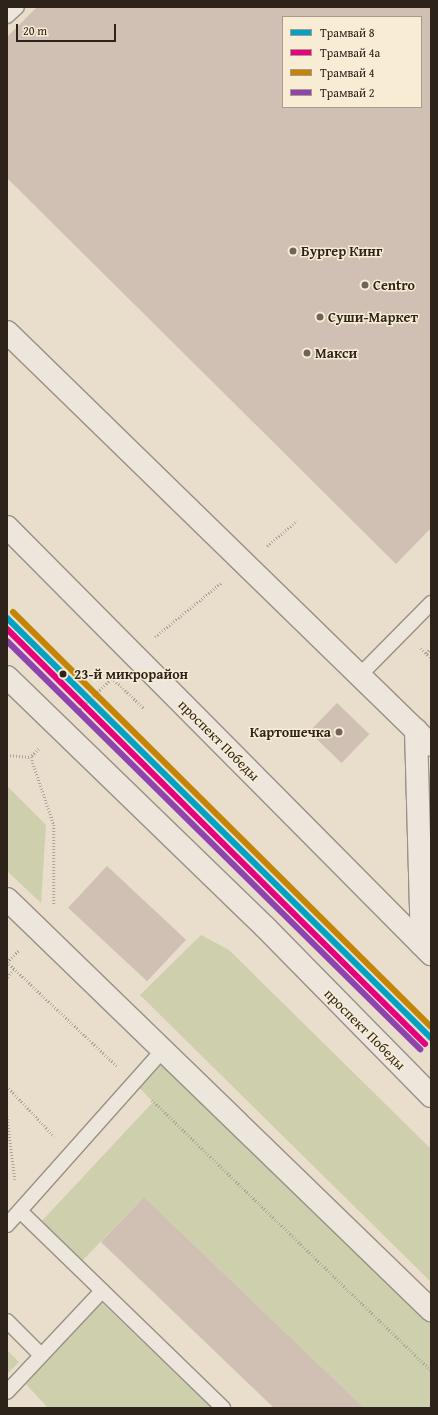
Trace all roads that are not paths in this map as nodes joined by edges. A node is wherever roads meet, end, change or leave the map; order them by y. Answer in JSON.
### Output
{"nodes":[{"id":1,"x":17,"y":7,"type":"edge"},
{"id":2,"x":7,"y":16,"type":"edge"},
{"id":3,"x":7,"y":332,"type":"edge"},
{"id":4,"x":7,"y":527,"type":"edge"},
{"id":5,"x":431,"y":603,"type":"edge"},
{"id":6,"x":360,"y":675,"type":"junction"},
{"id":7,"x":7,"y":676,"type":"edge"},
{"id":8,"x":424,"y":737,"type":"edge"},
{"id":9,"x":7,"y":899,"type":"edge"},
{"id":10,"x":426,"y":949,"type":"edge"},
{"id":11,"x":164,"y":1049,"type":"junction"},
{"id":12,"x":431,"y":1096,"type":"edge"},
{"id":13,"x":20,"y":1211,"type":"junction"},
{"id":14,"x":7,"y":1225,"type":"edge"},
{"id":15,"x":102,"y":1291,"type":"junction"},
{"id":16,"x":431,"y":1310,"type":"edge"},
{"id":17,"x":7,"y":1321,"type":"edge"},
{"id":18,"x":41,"y":1355,"type":"junction"},
{"id":19,"x":7,"y":1392,"type":"edge"},
{"id":20,"x":223,"y":1408,"type":"edge"}],
"edges":[{"from":1,"to":2,"type":"lane"},
{"from":3,"to":6,"type":"street"},
{"from":4,"to":10,"type":"street","name":"проспект Победы"},
{"from":5,"to":6,"type":"lane"},
{"from":6,"to":8,"type":"street"},
{"from":7,"to":12,"type":"street","name":"проспект Победы"},
{"from":8,"to":10,"type":"street"},
{"from":9,"to":11,"type":"street"},
{"from":11,"to":13,"type":"lane"},
{"from":11,"to":16,"type":"street"},
{"from":13,"to":14,"type":"lane"},
{"from":13,"to":15,"type":"lane"},
{"from":15,"to":18,"type":"lane"},
{"from":15,"to":20,"type":"lane"},
{"from":17,"to":18,"type":"lane"},
{"from":18,"to":19,"type":"lane"}]}
